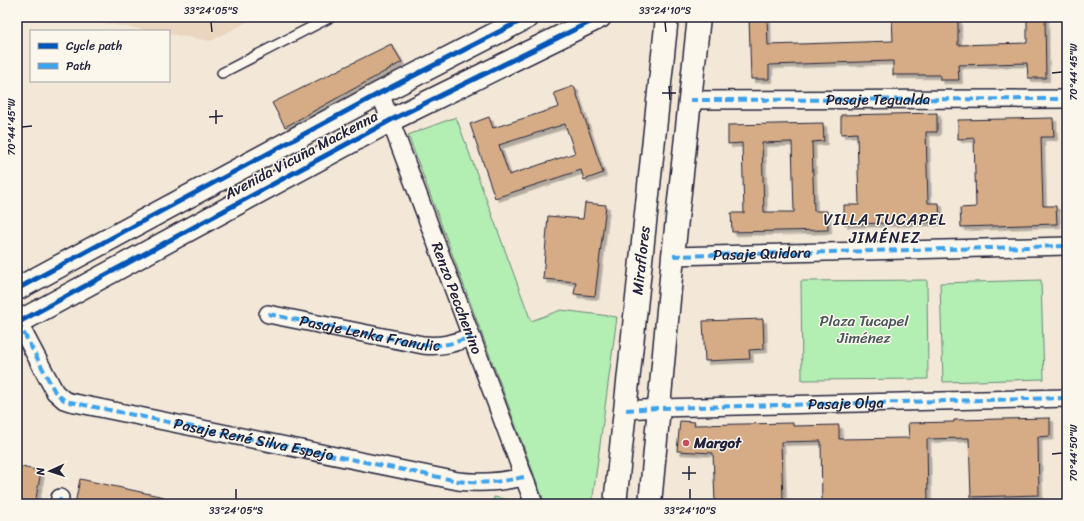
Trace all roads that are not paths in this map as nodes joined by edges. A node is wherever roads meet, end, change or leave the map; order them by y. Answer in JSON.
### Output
{"nodes":[{"id":1,"x":331,"y":17,"type":"edge"},
{"id":2,"x":528,"y":17,"type":"edge"},
{"id":3,"x":600,"y":17,"type":"edge"},
{"id":4,"x":667,"y":17,"type":"edge"},
{"id":5,"x":699,"y":17,"type":"edge"},
{"id":6,"x":222,"y":73,"type":"dead end"},
{"id":7,"x":380,"y":93,"type":"junction"},
{"id":8,"x":1067,"y":99,"type":"edge"},
{"id":9,"x":690,"y":100,"type":"junction"},
{"id":10,"x":391,"y":120,"type":"junction"},
{"id":11,"x":1067,"y":246,"type":"edge"},
{"id":12,"x":673,"y":256,"type":"junction"},
{"id":13,"x":17,"y":289,"type":"edge"},
{"id":14,"x":268,"y":314,"type":"dead end"},
{"id":15,"x":18,"y":322,"type":"edge"},
{"id":16,"x":471,"y":337,"type":"junction"},
{"id":17,"x":1067,"y":398,"type":"edge"},
{"id":18,"x":659,"y":408,"type":"junction"},
{"id":19,"x":626,"y":410,"type":"junction"},
{"id":20,"x":516,"y":479,"type":"junction"},
{"id":21,"x":534,"y":504,"type":"edge"},
{"id":22,"x":615,"y":504,"type":"edge"},
{"id":23,"x":650,"y":504,"type":"edge"}],
"edges":[{"from":1,"to":6,"type":"lane"},
{"from":2,"to":7,"type":"street","name":"Avenida Vicuña Mackenna"},
{"from":3,"to":10,"type":"street","name":"Avenida Vicuña Mackenna"},
{"from":4,"to":19,"type":"street","name":"Miraflores"},
{"from":5,"to":9,"type":"street","name":"Miraflores"},
{"from":7,"to":10,"type":"street","name":"Renzo Pecchenino"},
{"from":7,"to":13,"type":"street","name":"Avenida Vicuña Mackenna"},
{"from":8,"to":9,"type":"street","name":"Pasaje Tegualda"},
{"from":9,"to":12,"type":"street","name":"Miraflores"},
{"from":10,"to":15,"type":"street","name":"Avenida Vicuña Mackenna"},
{"from":10,"to":16,"type":"street","name":"Renzo Pecchenino"},
{"from":11,"to":12,"type":"street","name":"Pasaje Quidora"},
{"from":12,"to":18,"type":"street","name":"Miraflores"},
{"from":14,"to":16,"type":"street","name":"Pasaje Lenka Franulic"},
{"from":15,"to":20,"type":"street","name":"Pasaje René Silva Espejo"},
{"from":16,"to":20,"type":"street","name":"Renzo Pecchenino"},
{"from":17,"to":18,"type":"street","name":"Pasaje Olga"},
{"from":18,"to":19,"type":"street","name":"Pasaje Olga"},
{"from":18,"to":23,"type":"street","name":"Miraflores"},
{"from":19,"to":22,"type":"street","name":"Miraflores"},
{"from":20,"to":21,"type":"street","name":"Renzo Pecchenino"}]}
